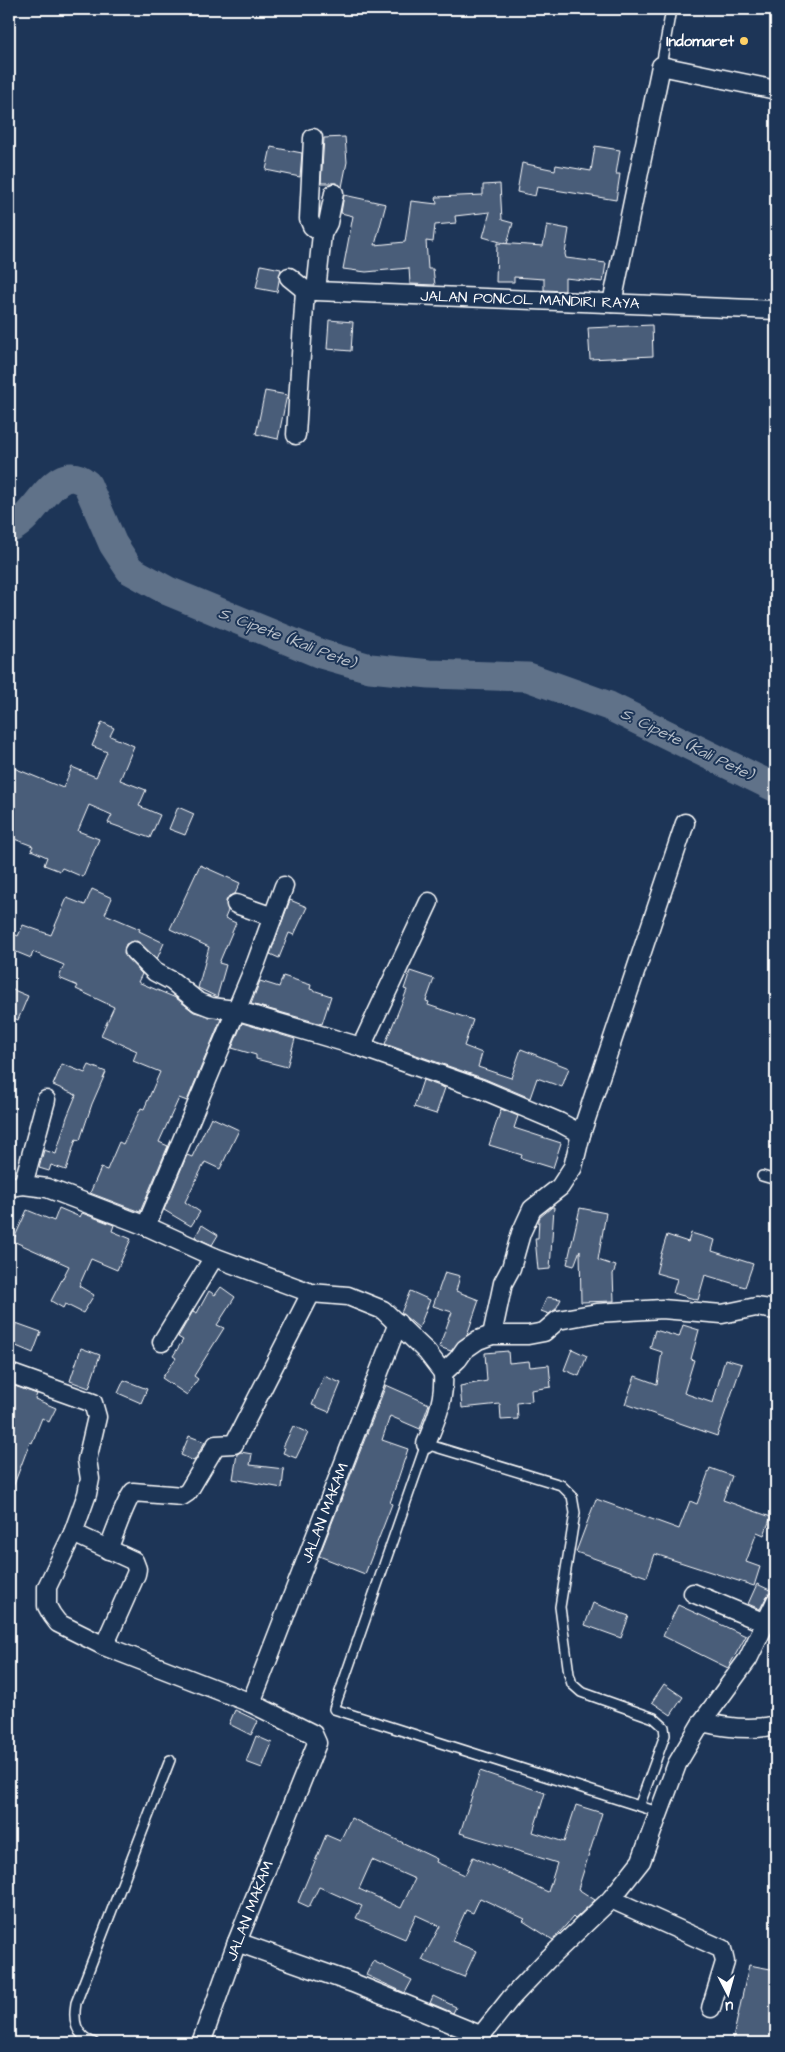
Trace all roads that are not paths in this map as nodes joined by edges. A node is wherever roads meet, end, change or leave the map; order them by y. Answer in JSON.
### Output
{"nodes":[{"id":1,"x":671,"y":9,"type":"edge"},
{"id":2,"x":662,"y":66,"type":"junction"},
{"id":3,"x":776,"y":90,"type":"edge"},
{"id":4,"x":313,"y":138,"type":"dead end"},
{"id":5,"x":334,"y":194,"type":"dead end"},
{"id":6,"x":322,"y":234,"type":"junction"},
{"id":7,"x":289,"y":277,"type":"dead end"},
{"id":8,"x":311,"y":291,"type":"junction"},
{"id":9,"x":612,"y":303,"type":"junction"},
{"id":10,"x":776,"y":310,"type":"edge"},
{"id":11,"x":296,"y":435,"type":"dead end"},
{"id":12,"x":685,"y":823,"type":"dead end"},
{"id":13,"x":284,"y":886,"type":"dead end"},
{"id":14,"x":429,"y":902,"type":"dead end"},
{"id":15,"x":236,"y":904,"type":"dead end"},
{"id":16,"x":273,"y":917,"type":"junction"},
{"id":17,"x":134,"y":951,"type":"dead end"},
{"id":18,"x":235,"y":1010,"type":"junction"},
{"id":19,"x":361,"y":1047,"type":"junction"},
{"id":20,"x":46,"y":1100,"type":"dead end"},
{"id":21,"x":581,"y":1134,"type":"junction"},
{"id":22,"x":762,"y":1176,"type":"dead end"},
{"id":23,"x":776,"y":1180,"type":"edge"},
{"id":24,"x":16,"y":1186,"type":"edge"},
{"id":25,"x":146,"y":1226,"type":"junction"},
{"id":26,"x":214,"y":1257,"type":"junction"},
{"id":27,"x":311,"y":1293,"type":"junction"},
{"id":28,"x":776,"y":1310,"type":"edge"},
{"id":29,"x":398,"y":1323,"type":"junction"},
{"id":30,"x":492,"y":1335,"type":"junction"},
{"id":31,"x":162,"y":1342,"type":"dead end"},
{"id":32,"x":9,"y":1373,"type":"edge"},
{"id":33,"x":442,"y":1373,"type":"junction"},
{"id":34,"x":426,"y":1444,"type":"junction"},
{"id":35,"x":73,"y":1533,"type":"junction"},
{"id":36,"x":108,"y":1550,"type":"junction"},
{"id":37,"x":693,"y":1593,"type":"dead end"},
{"id":38,"x":776,"y":1601,"type":"edge"},
{"id":39,"x":766,"y":1623,"type":"junction"},
{"id":40,"x":104,"y":1646,"type":"junction"},
{"id":41,"x":251,"y":1703,"type":"junction"},
{"id":42,"x":702,"y":1722,"type":"junction"},
{"id":43,"x":776,"y":1725,"type":"edge"},
{"id":44,"x":659,"y":1754,"type":"junction"},
{"id":45,"x":170,"y":1760,"type":"dead end"},
{"id":46,"x":676,"y":1764,"type":"junction"},
{"id":47,"x":640,"y":1804,"type":"junction"},
{"id":48,"x":658,"y":1812,"type":"junction"},
{"id":49,"x":611,"y":1900,"type":"junction"},
{"id":50,"x":237,"y":1942,"type":"junction"},
{"id":51,"x":711,"y":2008,"type":"dead end"},
{"id":52,"x":478,"y":2039,"type":"edge"},
{"id":53,"x":94,"y":2043,"type":"edge"},
{"id":54,"x":201,"y":2043,"type":"edge"}],
"edges":[{"from":1,"to":2,"type":"lane"},
{"from":2,"to":3,"type":"street"},
{"from":2,"to":9,"type":"street"},
{"from":4,"to":6,"type":"street"},
{"from":5,"to":6,"type":"street"},
{"from":6,"to":8,"type":"street"},
{"from":7,"to":8,"type":"street"},
{"from":8,"to":9,"type":"street","name":"JALAN PONCOL MANDIRI RAYA"},
{"from":8,"to":11,"type":"street"},
{"from":9,"to":10,"type":"street","name":"JALAN PONCOL MANDIRI RAYA"},
{"from":12,"to":21,"type":"street"},
{"from":13,"to":16,"type":"street"},
{"from":14,"to":19,"type":"street"},
{"from":15,"to":16,"type":"street"},
{"from":16,"to":18,"type":"street"},
{"from":17,"to":18,"type":"street"},
{"from":18,"to":19,"type":"street"},
{"from":18,"to":25,"type":"street"},
{"from":19,"to":21,"type":"street"},
{"from":20,"to":24,"type":"street"},
{"from":21,"to":30,"type":"street"},
{"from":22,"to":23,"type":"lane"},
{"from":24,"to":25,"type":"street"},
{"from":25,"to":26,"type":"street"},
{"from":26,"to":27,"type":"street"},
{"from":26,"to":31,"type":"street"},
{"from":27,"to":29,"type":"street"},
{"from":27,"to":36,"type":"street"},
{"from":28,"to":30,"type":"street"},
{"from":29,"to":33,"type":"street"},
{"from":29,"to":41,"type":"street","name":"JALAN MAKAM"},
{"from":30,"to":33,"type":"street"},
{"from":32,"to":35,"type":"street","name":"JALAN MAKAM"},
{"from":33,"to":34,"type":"street"},
{"from":34,"to":44,"type":"lane"},
{"from":34,"to":47,"type":"lane"},
{"from":35,"to":36,"type":"street"},
{"from":35,"to":40,"type":"street","name":"JALAN MAKAM"},
{"from":36,"to":40,"type":"street"},
{"from":37,"to":39,"type":"street"},
{"from":38,"to":39,"type":"street"},
{"from":39,"to":42,"type":"street"},
{"from":40,"to":41,"type":"street","name":"JALAN MAKAM"},
{"from":41,"to":50,"type":"street","name":"JALAN MAKAM"},
{"from":42,"to":43,"type":"street"},
{"from":42,"to":46,"type":"street"},
{"from":44,"to":46,"type":"lane"},
{"from":44,"to":47,"type":"lane"},
{"from":45,"to":53,"type":"lane"},
{"from":46,"to":48,"type":"street"},
{"from":47,"to":48,"type":"lane"},
{"from":48,"to":49,"type":"street"},
{"from":49,"to":51,"type":"street"},
{"from":49,"to":52,"type":"street"},
{"from":50,"to":52,"type":"street"},
{"from":50,"to":54,"type":"street","name":"JALAN MAKAM"}]}
